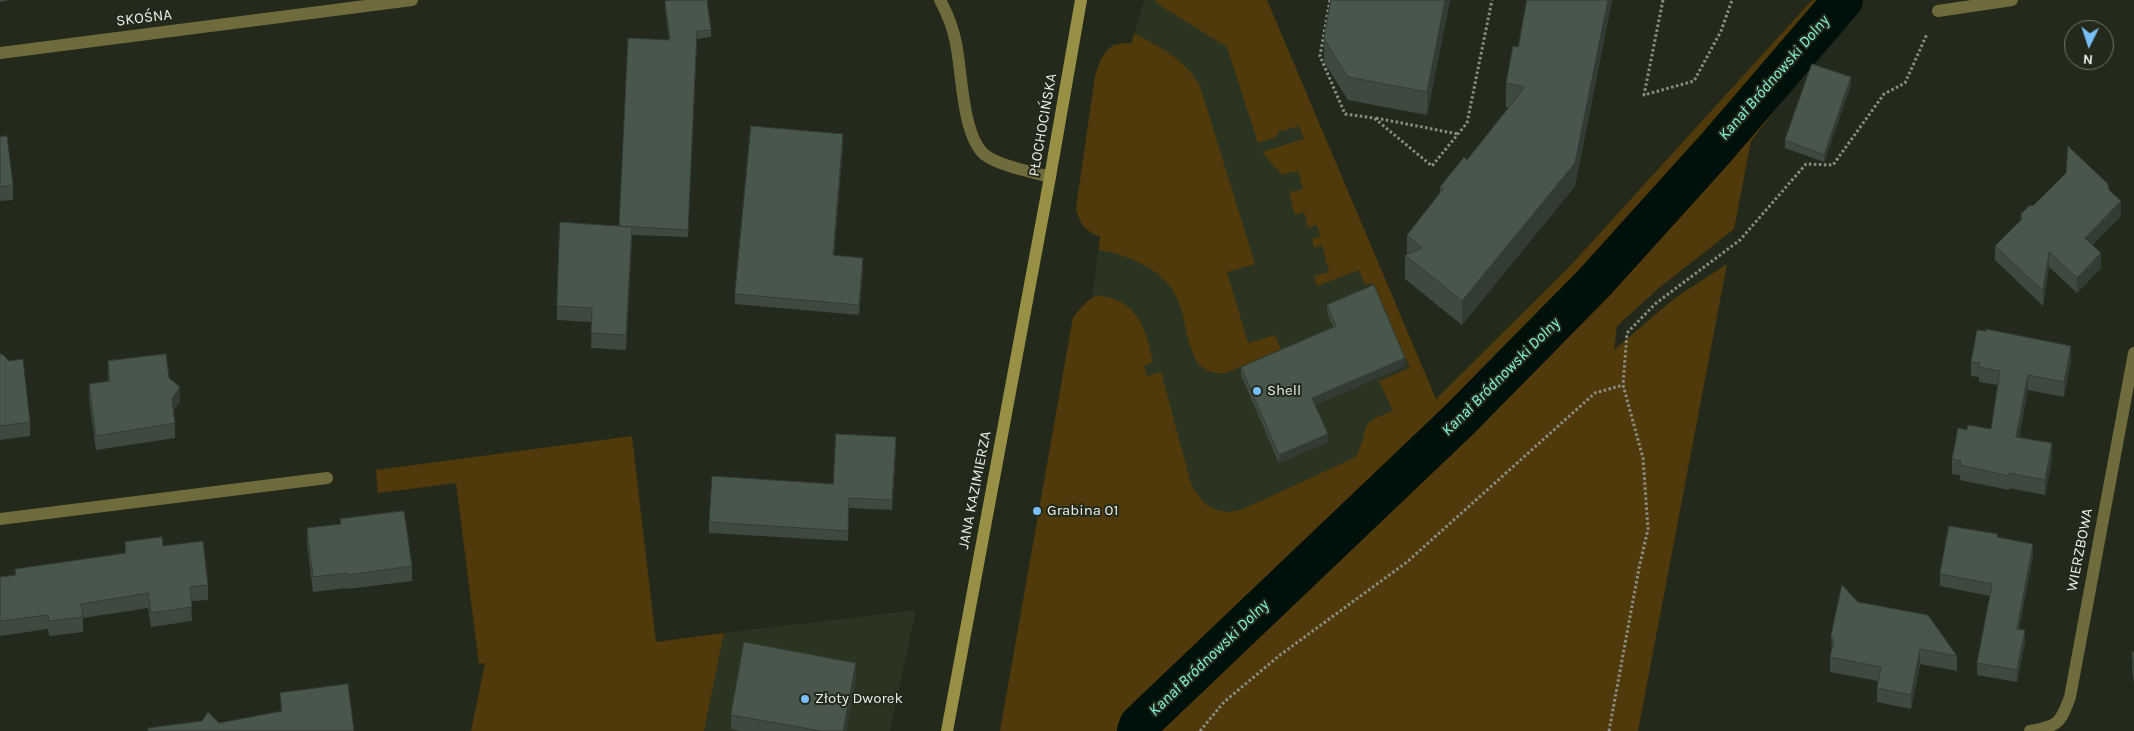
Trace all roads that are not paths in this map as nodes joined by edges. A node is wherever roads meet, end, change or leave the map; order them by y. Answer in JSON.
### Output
{"nodes":[{"id":1,"x":412,"y":0,"type":"edge"},
{"id":2,"x":940,"y":0,"type":"edge"},
{"id":3,"x":1081,"y":0,"type":"edge"},
{"id":4,"x":2012,"y":0,"type":"edge"},
{"id":5,"x":1938,"y":11,"type":"road end"},
{"id":6,"x":0,"y":52,"type":"edge"},
{"id":7,"x":1050,"y":177,"type":"junction"},
{"id":8,"x":1036,"y":254,"type":"joint"},
{"id":9,"x":2134,"y":353,"type":"edge"},
{"id":10,"x":327,"y":478,"type":"dead end"},
{"id":11,"x":0,"y":519,"type":"edge"},
{"id":12,"x":947,"y":731,"type":"edge"},
{"id":13,"x":2030,"y":731,"type":"edge"}],
"edges":[{"from":1,"to":6,"type":"street","name":"SKOŚNA"},
{"from":2,"to":7,"type":"street"},
{"from":3,"to":7,"type":"main road","name":"PŁOCHOCIŃSKA"},
{"from":4,"to":5,"type":"street"},
{"from":7,"to":8,"type":"main road","name":"PŁOCHOCIŃSKA"},
{"from":8,"to":12,"type":"main road","name":"JANA KAZIMIERZA"},
{"from":9,"to":13,"type":"street","name":"WIERZBOWA"},
{"from":10,"to":11,"type":"street"}]}
